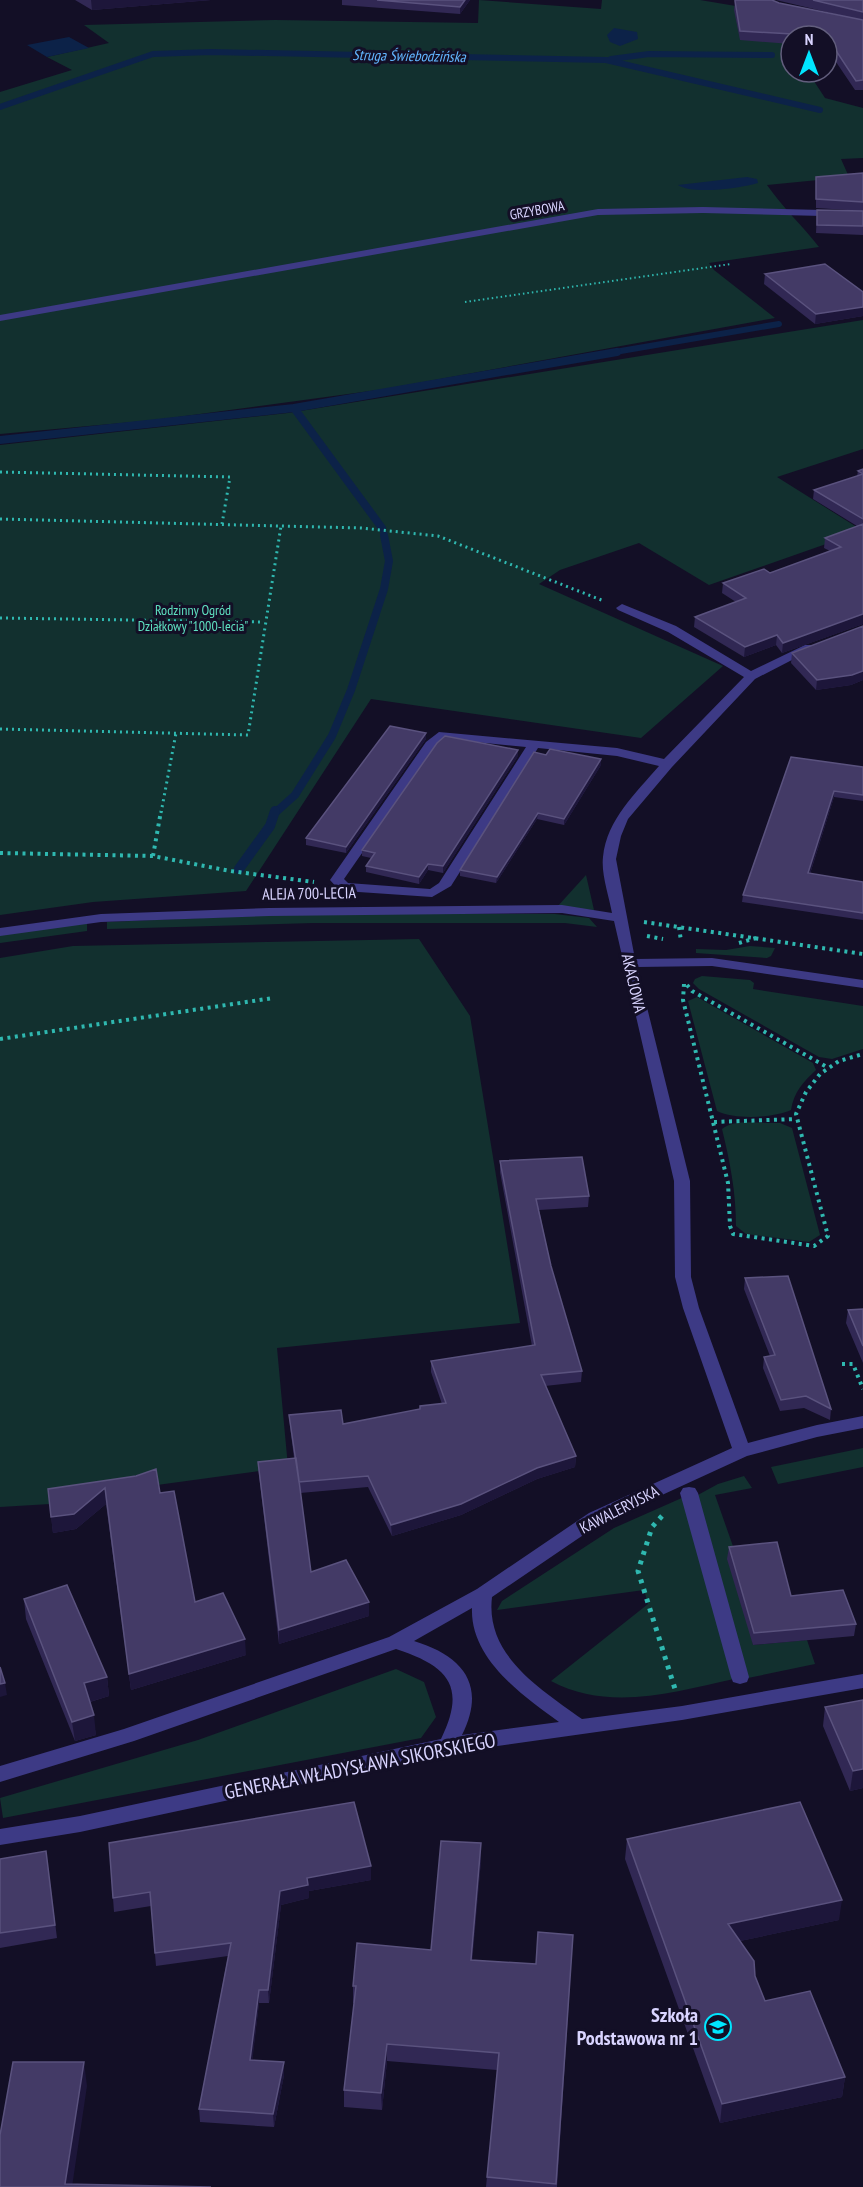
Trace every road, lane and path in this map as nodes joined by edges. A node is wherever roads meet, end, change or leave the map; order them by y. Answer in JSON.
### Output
{"nodes":[{"id":1,"x":863,"y":214,"type":"edge"},
{"id":2,"x":731,"y":264,"type":"dead end"},
{"id":3,"x":465,"y":302,"type":"dead end"},
{"id":4,"x":0,"y":318,"type":"edge"},
{"id":5,"x":0,"y":472,"type":"edge"},
{"id":6,"x":0,"y":519,"type":"edge"},
{"id":7,"x":222,"y":524,"type":"junction"},
{"id":8,"x":281,"y":526,"type":"junction"},
{"id":9,"x":622,"y":608,"type":"joint"},
{"id":10,"x":0,"y":618,"type":"edge"},
{"id":11,"x":264,"y":622,"type":"junction"},
{"id":12,"x":824,"y":643,"type":"edge"},
{"id":13,"x":751,"y":676,"type":"junction"},
{"id":14,"x":0,"y":729,"type":"edge"},
{"id":15,"x":176,"y":732,"type":"junction"},
{"id":16,"x":534,"y":746,"type":"junction"},
{"id":17,"x":667,"y":764,"type":"junction"},
{"id":18,"x":0,"y":853,"type":"edge"},
{"id":19,"x":153,"y":856,"type":"junction"},
{"id":20,"x":344,"y":887,"type":"junction"},
{"id":21,"x":619,"y":918,"type":"junction"},
{"id":22,"x":679,"y":927,"type":"junction"},
{"id":23,"x":0,"y":932,"type":"edge"},
{"id":24,"x":863,"y":954,"type":"edge"},
{"id":25,"x":684,"y":961,"type":"junction"},
{"id":26,"x":629,"y":963,"type":"junction"},
{"id":27,"x":690,"y":978,"type":"dead end"},
{"id":28,"x":685,"y":982,"type":"junction"},
{"id":29,"x":863,"y":984,"type":"edge"},
{"id":30,"x":273,"y":998,"type":"dead end"},
{"id":31,"x":0,"y":1039,"type":"edge"},
{"id":32,"x":863,"y":1054,"type":"edge"},
{"id":33,"x":827,"y":1066,"type":"junction"},
{"id":34,"x":796,"y":1119,"type":"junction"},
{"id":35,"x":714,"y":1122,"type":"junction"},
{"id":36,"x":842,"y":1365,"type":"dead end"},
{"id":37,"x":863,"y":1389,"type":"edge"},
{"id":38,"x":863,"y":1422,"type":"edge"},
{"id":39,"x":742,"y":1451,"type":"junction"},
{"id":40,"x":689,"y":1493,"type":"joint"},
{"id":41,"x":483,"y":1594,"type":"junction"},
{"id":42,"x":396,"y":1642,"type":"junction"},
{"id":43,"x":740,"y":1677,"type":"dead end"},
{"id":44,"x":863,"y":1681,"type":"edge"},
{"id":45,"x":675,"y":1692,"type":"dead end"},
{"id":46,"x":579,"y":1727,"type":"junction"},
{"id":47,"x":448,"y":1745,"type":"junction"},
{"id":48,"x":0,"y":1774,"type":"edge"},
{"id":49,"x":0,"y":1837,"type":"edge"}],
"edges":[{"from":1,"to":4,"type":"street","name":"GRZYBOWA"},
{"from":2,"to":3,"type":"path"},
{"from":5,"to":7,"type":"path"},
{"from":6,"to":7,"type":"path"},
{"from":7,"to":8,"type":"path"},
{"from":8,"to":9,"type":"path"},
{"from":8,"to":11,"type":"path"},
{"from":9,"to":13,"type":"street"},
{"from":10,"to":11,"type":"path"},
{"from":11,"to":15,"type":"path"},
{"from":12,"to":13,"type":"street","name":"AKACJOWA"},
{"from":13,"to":17,"type":"street","name":"AKACJOWA"},
{"from":14,"to":15,"type":"path"},
{"from":15,"to":19,"type":"path"},
{"from":16,"to":17,"type":"street"},
{"from":16,"to":20,"type":"street"},
{"from":16,"to":20,"type":"street"},
{"from":17,"to":21,"type":"street","name":"AKACJOWA"},
{"from":18,"to":19,"type":"path"},
{"from":19,"to":20,"type":"path"},
{"from":21,"to":22,"type":"path"},
{"from":21,"to":23,"type":"street","name":"ALEJA 700-LECIA"},
{"from":21,"to":26,"type":"street","name":"AKACJOWA"},
{"from":22,"to":24,"type":"path"},
{"from":22,"to":25,"type":"path"},
{"from":25,"to":26,"type":"street"},
{"from":25,"to":29,"type":"street"},
{"from":26,"to":39,"type":"street","name":"AKACJOWA"},
{"from":27,"to":28,"type":"path"},
{"from":28,"to":33,"type":"path"},
{"from":28,"to":35,"type":"path"},
{"from":30,"to":31,"type":"path"},
{"from":32,"to":33,"type":"path"},
{"from":33,"to":34,"type":"path"},
{"from":34,"to":35,"type":"path"},
{"from":34,"to":35,"type":"path"},
{"from":36,"to":37,"type":"path"},
{"from":38,"to":39,"type":"street","name":"KAWALERYJSKA"},
{"from":39,"to":41,"type":"street","name":"KAWALERYJSKA"},
{"from":40,"to":43,"type":"street"},
{"from":40,"to":45,"type":"path"},
{"from":41,"to":42,"type":"street","name":"KAWALERYJSKA"},
{"from":41,"to":46,"type":"street"},
{"from":42,"to":47,"type":"street"},
{"from":42,"to":48,"type":"street"},
{"from":44,"to":46,"type":"street","name":"GENERAŁA WŁADYSŁAWA SIKORSKIEGO"},
{"from":46,"to":47,"type":"street","name":"GENERAŁA WŁADYSŁAWA SIKORSKIEGO"},
{"from":47,"to":49,"type":"street","name":"GENERAŁA WŁADYSŁAWA SIKORSKIEGO"}]}
